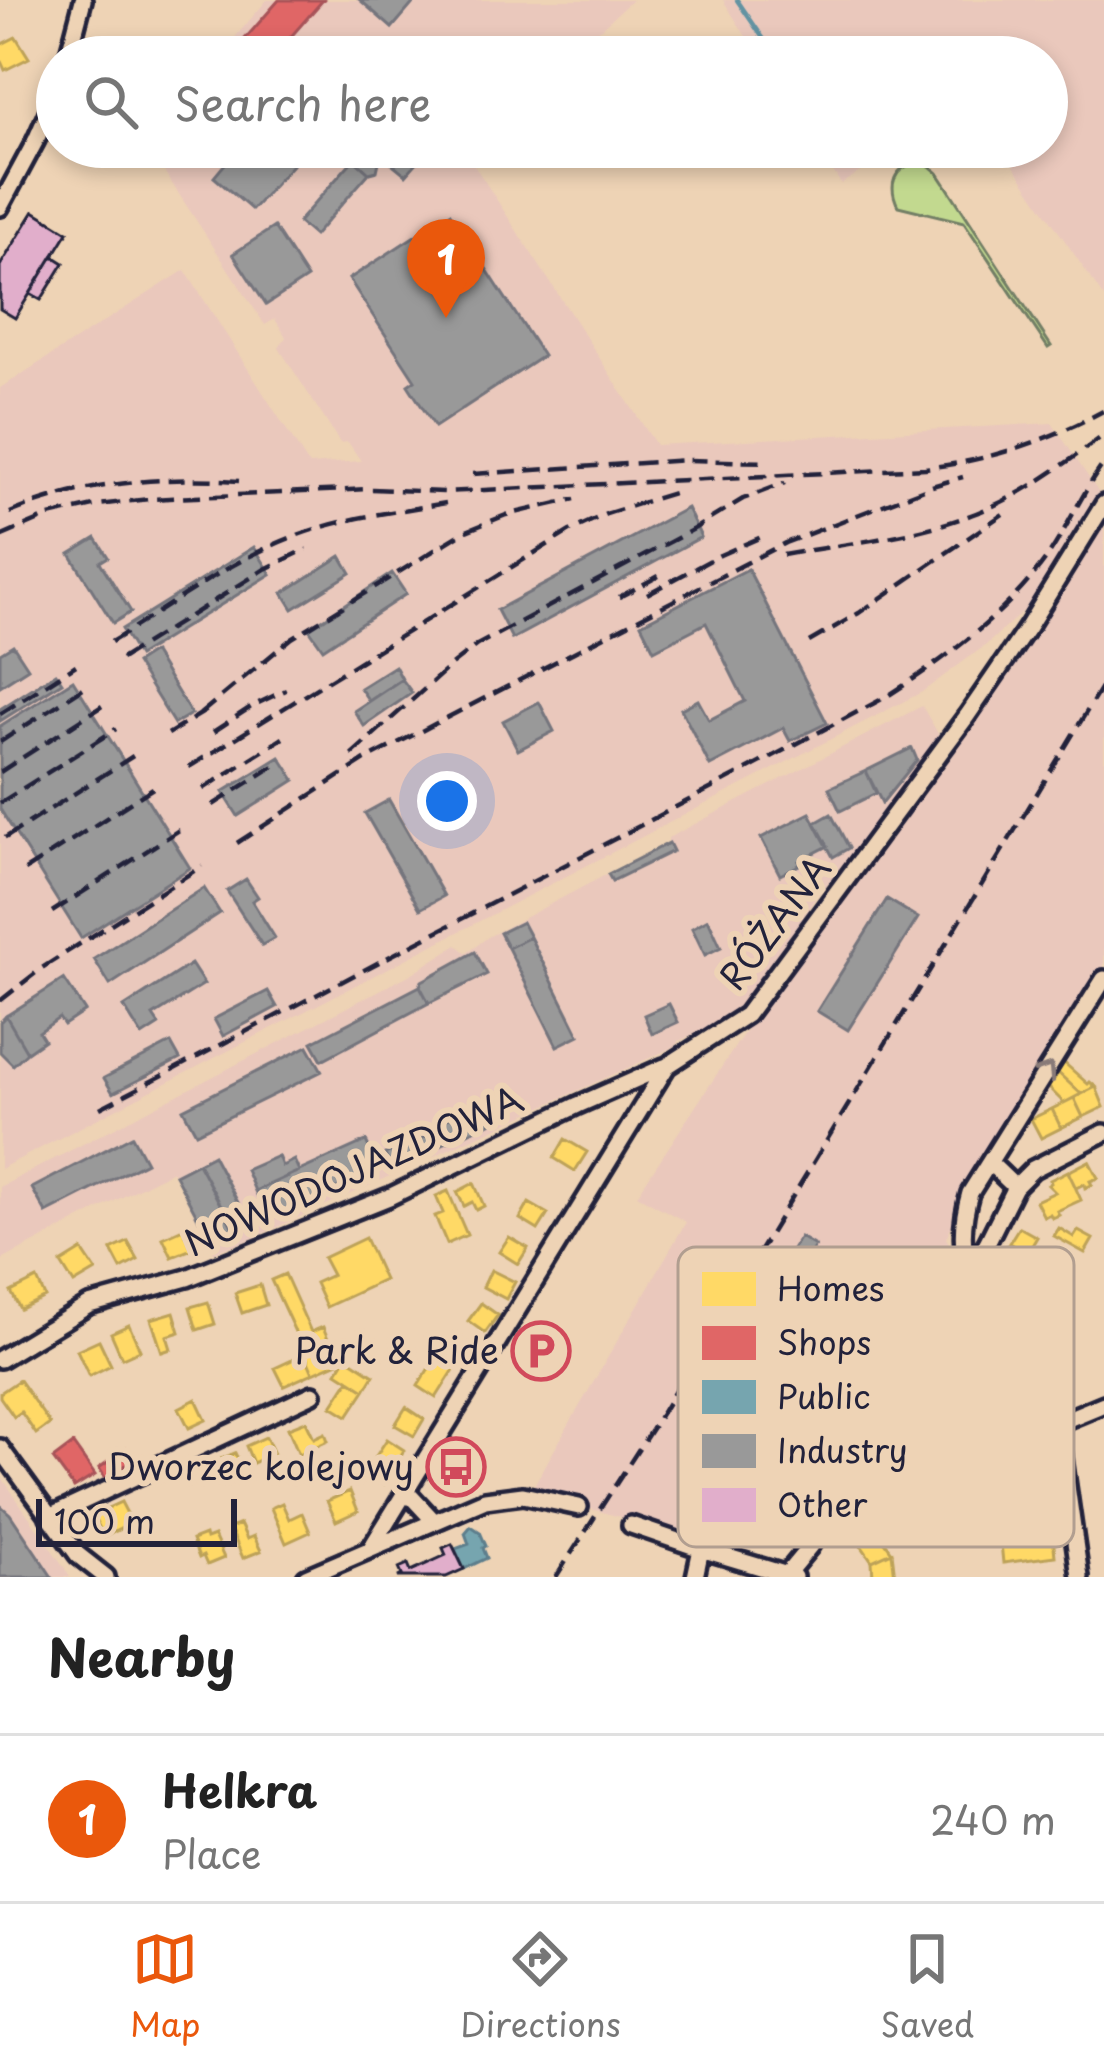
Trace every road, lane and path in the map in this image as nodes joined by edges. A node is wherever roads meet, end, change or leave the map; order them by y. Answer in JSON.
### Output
{"nodes":[{"id":1,"x":83,"y":0,"type":"edge"},
{"id":2,"x":74,"y":36,"type":"edge"},
{"id":3,"x":36,"y":142,"type":"edge"},
{"id":4,"x":0,"y":207,"type":"edge"},
{"id":5,"x":1104,"y":504,"type":"edge"},
{"id":6,"x":1104,"y":979,"type":"edge"},
{"id":7,"x":667,"y":1066,"type":"junction"},
{"id":8,"x":1104,"y":1133,"type":"edge"},
{"id":9,"x":990,"y":1163,"type":"junction"},
{"id":10,"x":1016,"y":1187,"type":"junction"},
{"id":11,"x":964,"y":1247,"type":"edge"},
{"id":12,"x":983,"y":1247,"type":"edge"},
{"id":13,"x":0,"y":1359,"type":"edge"},
{"id":14,"x":313,"y":1394,"type":"dead end"},
{"id":15,"x":1104,"y":1405,"type":"edge"},
{"id":16,"x":1074,"y":1417,"type":"edge"},
{"id":17,"x":0,"y":1448,"type":"edge"},
{"id":18,"x":406,"y":1491,"type":"junction"},
{"id":19,"x":579,"y":1507,"type":"dead end"},
{"id":20,"x":49,"y":1517,"type":"junction"},
{"id":21,"x":434,"y":1521,"type":"junction"},
{"id":22,"x":631,"y":1525,"type":"dead end"},
{"id":23,"x":1074,"y":1535,"type":"edge"},
{"id":24,"x":678,"y":1541,"type":"edge"},
{"id":25,"x":695,"y":1547,"type":"edge"},
{"id":26,"x":809,"y":1547,"type":"edge"},
{"id":27,"x":371,"y":1549,"type":"junction"},
{"id":28,"x":701,"y":1549,"type":"junction"},
{"id":29,"x":790,"y":1576,"type":"edge"},
{"id":30,"x":106,"y":1577,"type":"edge"},
{"id":31,"x":306,"y":1577,"type":"edge"},
{"id":32,"x":695,"y":1577,"type":"edge"},
{"id":33,"x":1080,"y":1577,"type":"edge"}],
"edges":[{"from":1,"to":2,"type":"street"},
{"from":3,"to":4,"type":"street"},
{"from":5,"to":7,"type":"street","name":"RÓŻANA"},
{"from":9,"to":6,"type":"street","one_way":true},
{"from":7,"to":13,"type":"street","name":"NOWODOJAZDOWA"},
{"from":7,"to":18,"type":"street","name":"RÓŻANA"},
{"from":8,"to":10,"type":"street"},
{"from":9,"to":10,"type":"street"},
{"from":9,"to":11,"type":"street"},
{"from":10,"to":12,"type":"street"},
{"from":14,"to":20,"type":"street"},
{"from":15,"to":16,"type":"street"},
{"from":17,"to":20,"type":"street"},
{"from":18,"to":21,"type":"street"},
{"from":18,"to":27,"type":"street","name":"RÓŻANA"},
{"from":19,"to":21,"type":"street"},
{"from":20,"to":30,"type":"street"},
{"from":21,"to":27,"type":"street"},
{"from":22,"to":24,"type":"street"},
{"from":23,"to":33,"type":"street"},
{"from":25,"to":28,"type":"street"},
{"from":26,"to":29,"type":"street"},
{"from":27,"to":31,"type":"street"},
{"from":28,"to":29,"type":"street"},
{"from":28,"to":32,"type":"street"}]}
